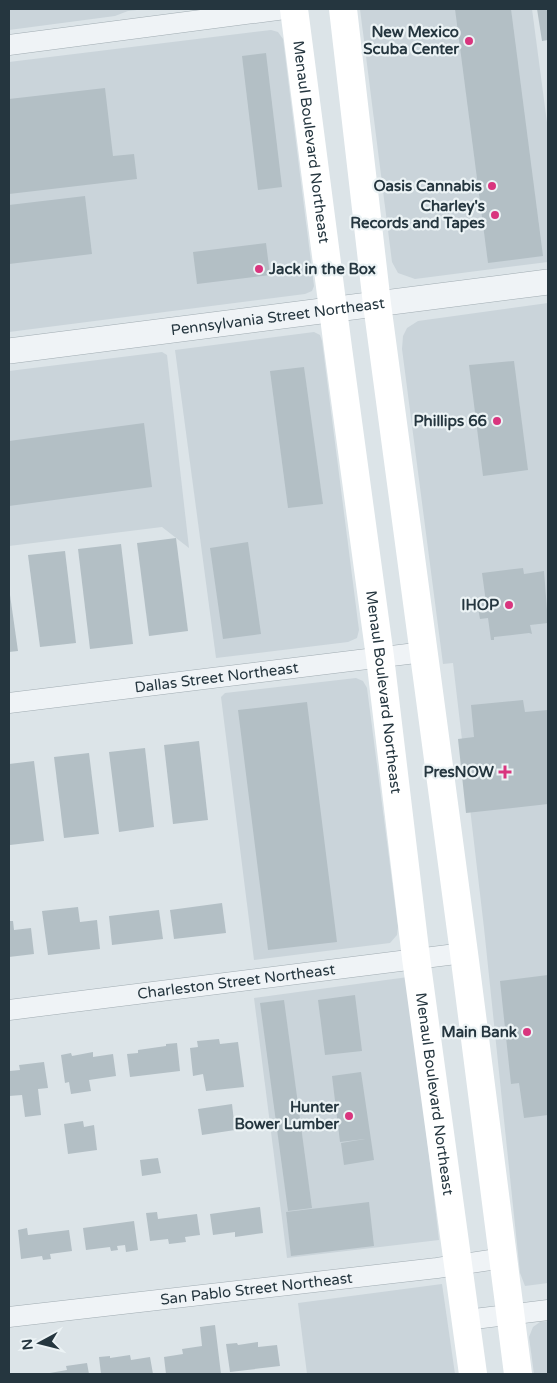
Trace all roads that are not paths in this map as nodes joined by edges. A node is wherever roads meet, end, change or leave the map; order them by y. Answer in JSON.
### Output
{"nodes":[{"id":1,"x":285,"y":9,"type":"edge"},
{"id":2,"x":294,"y":9,"type":"edge"},
{"id":3,"x":343,"y":9,"type":"edge"},
{"id":4,"x":9,"y":45,"type":"edge"},
{"id":5,"x":548,"y":282,"type":"edge"},
{"id":6,"x":377,"y":304,"type":"junction"},
{"id":7,"x":333,"y":310,"type":"junction"},
{"id":8,"x":9,"y":351,"type":"edge"},
{"id":9,"x":424,"y":652,"type":"junction"},
{"id":10,"x":380,"y":657,"type":"junction"},
{"id":11,"x":9,"y":703,"type":"edge"},
{"id":12,"x":464,"y":953,"type":"junction"},
{"id":13,"x":416,"y":958,"type":"junction"},
{"id":14,"x":9,"y":1010,"type":"edge"},
{"id":15,"x":504,"y":1258,"type":"junction"},
{"id":16,"x":458,"y":1265,"type":"junction"},
{"id":17,"x":548,"y":1310,"type":"edge"},
{"id":18,"x":510,"y":1316,"type":"junction"},
{"id":19,"x":9,"y":1317,"type":"edge"},
{"id":20,"x":466,"y":1320,"type":"junction"},
{"id":21,"x":473,"y":1374,"type":"edge"},
{"id":22,"x":518,"y":1374,"type":"edge"}],
"edges":[{"from":1,"to":4,"type":"street"},
{"from":2,"to":7,"type":"main road","name":"Menaul Boulevard Northeast"},
{"from":3,"to":6,"type":"main road"},
{"from":5,"to":6,"type":"street","name":"Pennsylvania Street Northeast"},
{"from":6,"to":7,"type":"street","name":"Pennsylvania Street Northeast"},
{"from":6,"to":9,"type":"main road"},
{"from":7,"to":8,"type":"street","name":"Pennsylvania Street Northeast"},
{"from":7,"to":10,"type":"main road","name":"Menaul Boulevard Northeast"},
{"from":9,"to":10,"type":"street","name":"Dallas Street Northeast"},
{"from":9,"to":12,"type":"main road"},
{"from":10,"to":11,"type":"street","name":"Dallas Street Northeast"},
{"from":10,"to":13,"type":"main road","name":"Menaul Boulevard Northeast"},
{"from":12,"to":13,"type":"street","name":"Charleston Street Northeast"},
{"from":12,"to":15,"type":"main road"},
{"from":13,"to":14,"type":"street","name":"Charleston Street Northeast"},
{"from":13,"to":16,"type":"main road","name":"Menaul Boulevard Northeast"},
{"from":15,"to":16,"type":"street","name":"San Pablo Street Northeast"},
{"from":15,"to":18,"type":"main road"},
{"from":16,"to":19,"type":"street","name":"San Pablo Street Northeast"},
{"from":16,"to":20,"type":"main road","name":"Menaul Boulevard Northeast"},
{"from":17,"to":18,"type":"street"},
{"from":18,"to":20,"type":"street"},
{"from":18,"to":22,"type":"main road"},
{"from":20,"to":21,"type":"main road","name":"Menaul Boulevard Northeast"}]}
